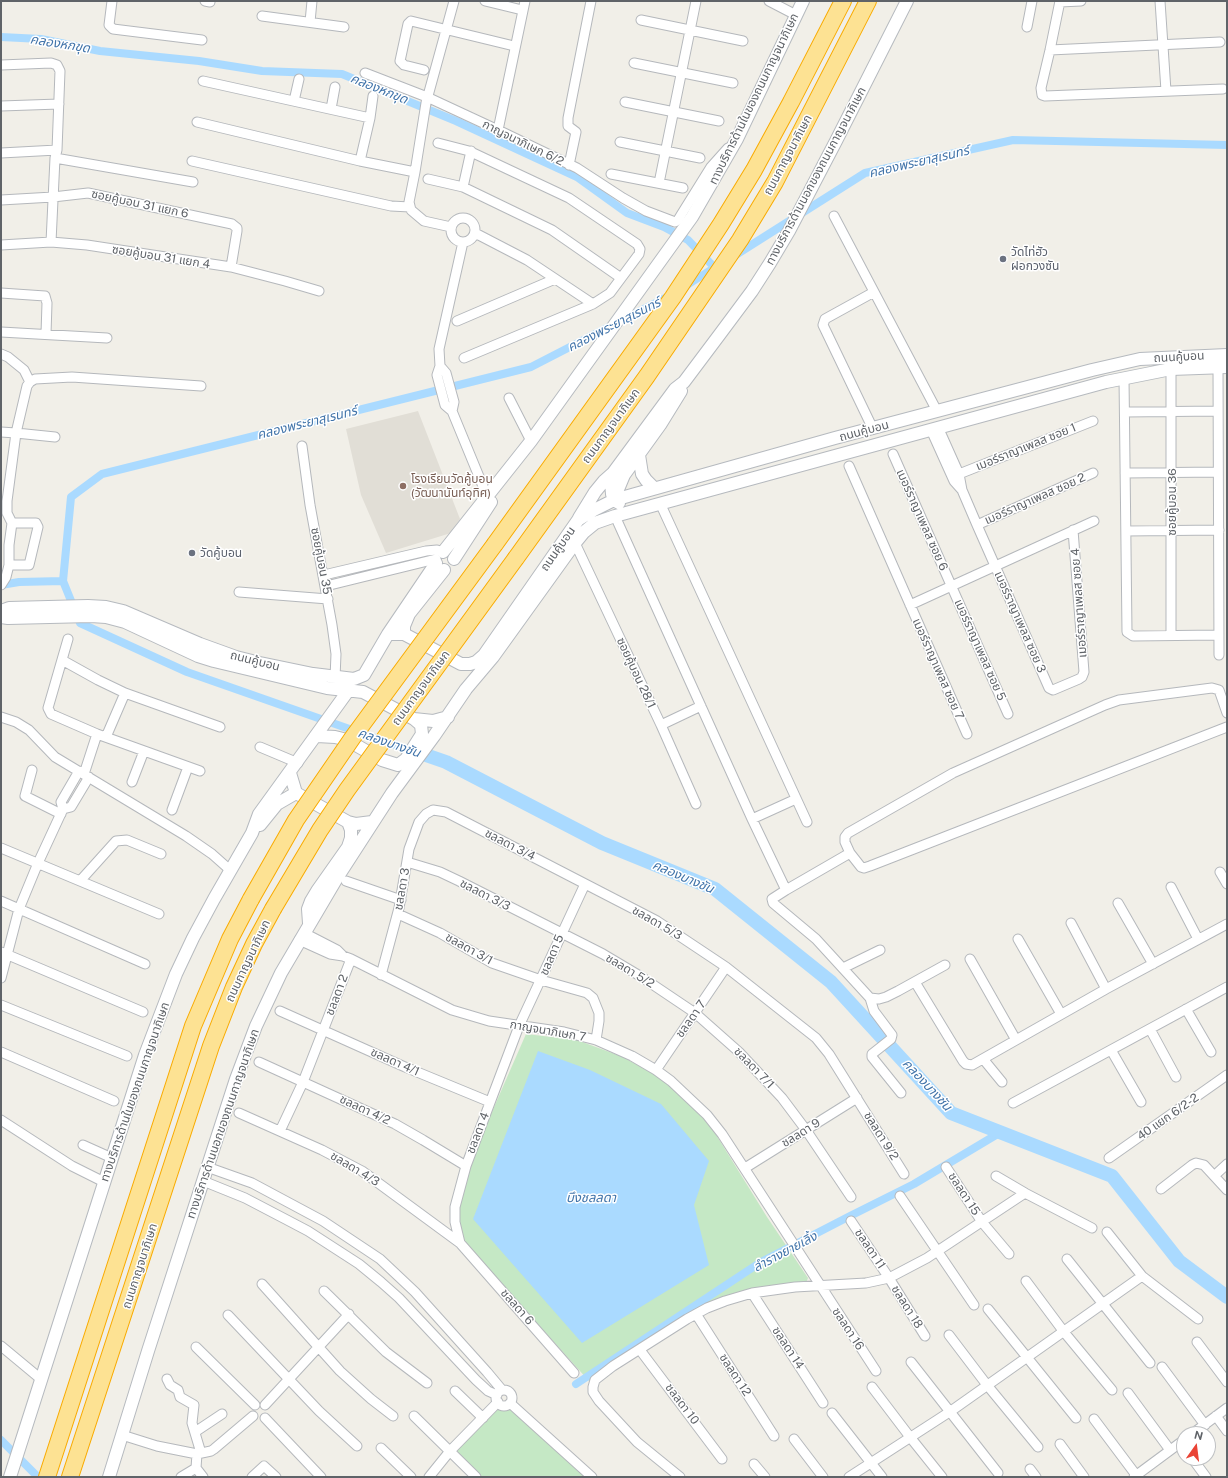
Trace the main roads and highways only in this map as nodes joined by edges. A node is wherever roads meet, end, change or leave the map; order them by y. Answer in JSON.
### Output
{"nodes":[{"id":1,"x":803,"y":1,"type":"edge"},
{"id":2,"x":843,"y":1,"type":"edge"},
{"id":3,"x":868,"y":1,"type":"edge"},
{"id":4,"x":907,"y":1,"type":"edge"},
{"id":5,"x":1227,"y":355,"type":"edge"},
{"id":6,"x":1222,"y":367,"type":"edge"},
{"id":7,"x":684,"y":382,"type":"junction"},
{"id":8,"x":639,"y":455,"type":"junction"},
{"id":9,"x":510,"y":470,"type":"junction"},
{"id":10,"x":613,"y":473,"type":"junction"},
{"id":11,"x":654,"y":488,"type":"junction"},
{"id":12,"x":614,"y":500,"type":"junction"},
{"id":13,"x":635,"y":510,"type":"junction"},
{"id":14,"x":609,"y":518,"type":"junction"},
{"id":15,"x":578,"y":520,"type":"junction"},
{"id":16,"x":440,"y":561,"type":"junction"},
{"id":17,"x":1,"y":611,"type":"edge"},
{"id":18,"x":90,"y":611,"type":"junction"},
{"id":19,"x":52,"y":612,"type":"junction"},
{"id":20,"x":1,"y":616,"type":"edge"},
{"id":21,"x":388,"y":634,"type":"junction"},
{"id":22,"x":404,"y":634,"type":"junction"},
{"id":23,"x":461,"y":664,"type":"junction"},
{"id":24,"x":364,"y":675,"type":"junction"},
{"id":25,"x":466,"y":689,"type":"junction"},
{"id":26,"x":363,"y":692,"type":"junction"},
{"id":27,"x":346,"y":695,"type":"junction"},
{"id":28,"x":448,"y":717,"type":"junction"},
{"id":29,"x":414,"y":719,"type":"junction"},
{"id":30,"x":317,"y":736,"type":"junction"},
{"id":31,"x":425,"y":741,"type":"junction"},
{"id":32,"x":382,"y":760,"type":"junction"},
{"id":33,"x":410,"y":761,"type":"junction"},
{"id":34,"x":290,"y":773,"type":"junction"},
{"id":35,"x":296,"y":793,"type":"junction"},
{"id":36,"x":392,"y":793,"type":"junction"},
{"id":37,"x":348,"y":822,"type":"junction"},
{"id":38,"x":372,"y":822,"type":"junction"},
{"id":39,"x":252,"y":833,"type":"junction"},
{"id":40,"x":304,"y":932,"type":"junction"},
{"id":41,"x":72,"y":1473,"type":"edge"},
{"id":42,"x":10,"y":1477,"type":"edge"},
{"id":43,"x":47,"y":1477,"type":"edge"},
{"id":44,"x":109,"y":1477,"type":"edge"}],
"edges":[{"from":1,"to":9,"type":"main road","name":"ทางบริการด้านในของถนนกาญจนาภิเษก"},
{"from":2,"to":43,"type":"highway","name":"ถนนกาญจนาภิเษก","bridge":true},
{"from":3,"to":41,"type":"highway","name":"ถนนกาญจนาภิเษก","bridge":true},
{"from":4,"to":7,"type":"main road","name":"ทางบริการด้านนอกของถนนกาญจนาภิเษก"},
{"from":5,"to":11,"type":"main road","name":"ถนนคู้บอน"},
{"from":6,"to":13,"type":"main road","name":"ถนนคู้บอน"},
{"from":7,"to":8,"type":"main road","name":"ทางบริการด้านนอกของถนนกาญจนาภิเษก"},
{"from":7,"to":10,"type":"main road","name":"ทางบริการด้านนอกของถนนกาญจนาภิเษก"},
{"from":8,"to":11,"type":"main road"},
{"from":8,"to":12,"type":"main road","name":"ทางบริการด้านนอกของถนนกาญจนาภิเษก"},
{"from":9,"to":16,"type":"main road","name":"ทางบริการด้านในของถนนกาญจนาภิเษก"},
{"from":9,"to":16,"type":"main road","name":"ทางบริการด้านในของถนนกาญจนาภิเษก"},
{"from":10,"to":12,"type":"main road"},
{"from":10,"to":15,"type":"main road","name":"ทางบริการด้านนอกของถนนกาญจนาภิเษก"},
{"from":11,"to":12,"type":"main road","name":"ถนนคู้บอน"},
{"from":12,"to":13,"type":"main road"},
{"from":12,"to":14,"type":"main road","name":"ทางบริการด้านนอกของถนนกาญจนาภิเษก"},
{"from":12,"to":15,"type":"main road","name":"ถนนคู้บอน"},
{"from":13,"to":14,"type":"main road","name":"ถนนคู้บอน"},
{"from":14,"to":25,"type":"main road","name":"ถนนคู้บอน"},
{"from":15,"to":23,"type":"main road","name":"ถนนคู้บอน"},
{"from":16,"to":21,"type":"main road","name":"ทางบริการด้านในของถนนกาญจนาภิเษก"},
{"from":16,"to":22,"type":"main road","name":"ทางบริการด้านในของถนนกาญจนาภิเษก"},
{"from":17,"to":19,"type":"main road","name":"ถนนคู้บอน"},
{"from":18,"to":19,"type":"main road","name":"ถนนคู้บอน"},
{"from":18,"to":24,"type":"main road","name":"ถนนคู้บอน"},
{"from":18,"to":27,"type":"main road","name":"ถนนคู้บอน"},
{"from":19,"to":20,"type":"main road","name":"ถนนคู้บอน"},
{"from":21,"to":22,"type":"main road"},
{"from":21,"to":24,"type":"main road"},
{"from":22,"to":23,"type":"main road"},
{"from":23,"to":25,"type":"main road"},
{"from":24,"to":26,"type":"main road"},
{"from":25,"to":28,"type":"main road","name":"ถนนคู้บอน"},
{"from":26,"to":27,"type":"main road","name":"ถนนคู้บอน"},
{"from":26,"to":29,"type":"main road","name":"ถนนคู้บอน"},
{"from":27,"to":30,"type":"main road","name":"ทางบริการด้านในของถนนกาญจนาภิเษก"},
{"from":28,"to":29,"type":"main road","name":"ถนนคู้บอน"},
{"from":28,"to":31,"type":"main road","name":"ทางบริการด้านนอกของถนนกาญจนาภิเษก"},
{"from":29,"to":31,"type":"main road"},
{"from":30,"to":32,"type":"main road"},
{"from":30,"to":34,"type":"main road","name":"ทางบริการด้านในของถนนกาญจนาภิเษก"},
{"from":31,"to":33,"type":"main road","name":"ทางบริการด้านนอกของถนนกาญจนาภิเษก"},
{"from":32,"to":33,"type":"main road"},
{"from":32,"to":36,"type":"main road"},
{"from":33,"to":36,"type":"main road","name":"ทางบริการด้านนอกของถนนกาญจนาภิเษก"},
{"from":34,"to":35,"type":"main road"},
{"from":34,"to":39,"type":"main road","name":"ทางบริการด้านในของถนนกาญจนาภิเษก"},
{"from":35,"to":37,"type":"main road"},
{"from":35,"to":39,"type":"main road"},
{"from":36,"to":38,"type":"main road","name":"ทางบริการด้านนอกของถนนกาญจนาภิเษก"},
{"from":37,"to":38,"type":"main road"},
{"from":37,"to":40,"type":"main road"},
{"from":38,"to":40,"type":"main road","name":"ทางบริการด้านนอกของถนนกาญจนาภิเษก"},
{"from":39,"to":42,"type":"main road","name":"ทางบริการด้านในของถนนกาญจนาภิเษก"},
{"from":40,"to":44,"type":"main road","name":"ทางบริการด้านนอกของถนนกาญจนาภิเษก"}]}
